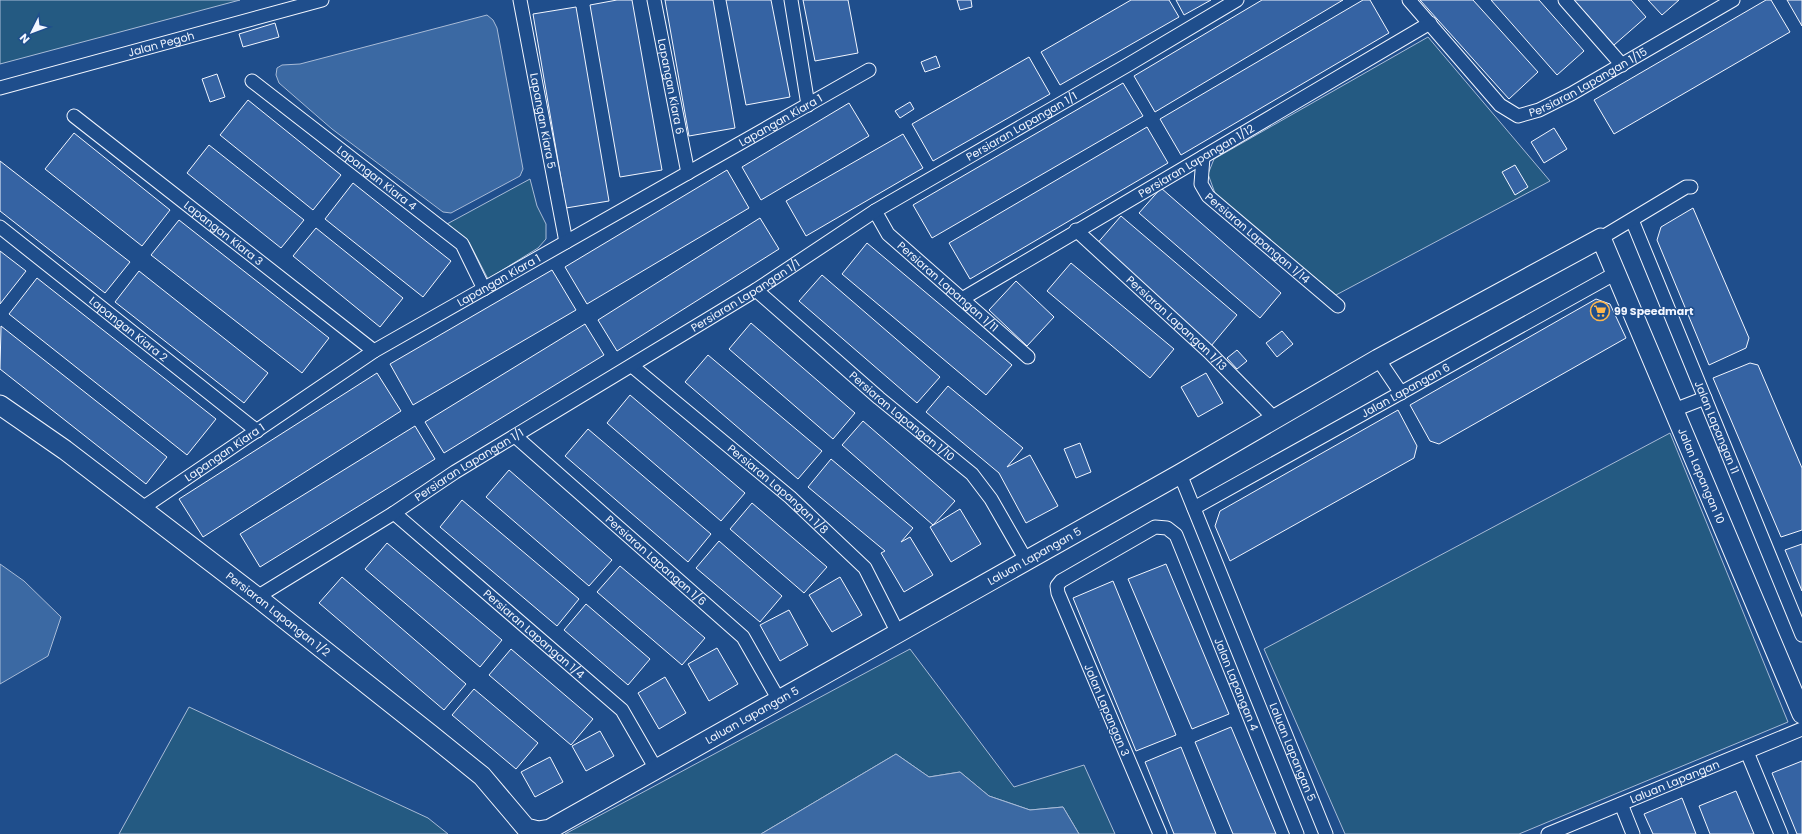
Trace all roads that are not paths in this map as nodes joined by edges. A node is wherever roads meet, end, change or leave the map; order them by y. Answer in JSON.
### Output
{"nodes":[{"id":1,"x":322,"y":0,"type":"edge"},
{"id":2,"x":520,"y":0,"type":"edge"},
{"id":3,"x":654,"y":0,"type":"edge"},
{"id":4,"x":790,"y":0,"type":"edge"},
{"id":5,"x":1237,"y":0,"type":"edge"},
{"id":6,"x":1409,"y":0,"type":"edge"},
{"id":7,"x":1565,"y":0,"type":"edge"},
{"id":8,"x":1733,"y":0,"type":"edge"},
{"id":9,"x":1715,"y":4,"type":"edge"},
{"id":10,"x":1430,"y":22,"type":"junction"},
{"id":11,"x":1622,"y":65,"type":"junction"},
{"id":12,"x":869,"y":70,"type":"dead end"},
{"id":13,"x":252,"y":81,"type":"dead end"},
{"id":14,"x":0,"y":88,"type":"edge"},
{"id":15,"x":808,"y":105,"type":"junction"},
{"id":16,"x":74,"y":116,"type":"dead end"},
{"id":17,"x":1203,"y":157,"type":"junction"},
{"id":18,"x":688,"y":173,"type":"junction"},
{"id":19,"x":1691,"y":187,"type":"dead end"},
{"id":20,"x":875,"y":211,"type":"junction"},
{"id":21,"x":1632,"y":220,"type":"junction"},
{"id":22,"x":0,"y":227,"type":"edge"},
{"id":23,"x":1076,"y":230,"type":"junction"},
{"id":24,"x":1602,"y":238,"type":"junction"},
{"id":25,"x":566,"y":242,"type":"junction"},
{"id":26,"x":1616,"y":273,"type":"junction"},
{"id":27,"x":484,"y":289,"type":"junction"},
{"id":28,"x":756,"y":290,"type":"junction"},
{"id":29,"x":962,"y":299,"type":"junction"},
{"id":30,"x":1338,"y":306,"type":"dead end"},
{"id":31,"x":374,"y":351,"type":"junction"},
{"id":32,"x":1028,"y":357,"type":"dead end"},
{"id":33,"x":1378,"y":359,"type":"junction"},
{"id":34,"x":632,"y":366,"type":"junction"},
{"id":35,"x":1401,"y":393,"type":"junction"},
{"id":36,"x":0,"y":398,"type":"edge"},
{"id":37,"x":1705,"y":398,"type":"junction"},
{"id":38,"x":0,"y":405,"type":"edge"},
{"id":39,"x":1674,"y":410,"type":"junction"},
{"id":40,"x":1274,"y":418,"type":"junction"},
{"id":41,"x":257,"y":431,"type":"junction"},
{"id":42,"x":515,"y":436,"type":"junction"},
{"id":43,"x":65,"y":450,"type":"junction"},
{"id":44,"x":1180,"y":474,"type":"junction"},
{"id":45,"x":1194,"y":508,"type":"junction"},
{"id":46,"x":141,"y":509,"type":"junction"},
{"id":47,"x":394,"y":513,"type":"junction"},
{"id":48,"x":1026,"y":560,"type":"junction"},
{"id":49,"x":1057,"y":586,"type":"joint"},
{"id":50,"x":257,"y":597,"type":"junction"},
{"id":51,"x":898,"y":633,"type":"junction"},
{"id":52,"x":1802,"y":635,"type":"edge"},
{"id":53,"x":779,"y":700,"type":"junction"},
{"id":54,"x":1802,"y":714,"type":"edge"},
{"id":55,"x":1802,"y":729,"type":"edge"},
{"id":56,"x":1747,"y":752,"type":"junction"},
{"id":57,"x":656,"y":769,"type":"junction"},
{"id":58,"x":1621,"y":804,"type":"junction"},
{"id":59,"x":550,"y":829,"type":"joint"},
{"id":60,"x":1160,"y":834,"type":"edge"},
{"id":61,"x":1297,"y":834,"type":"edge"},
{"id":62,"x":1326,"y":834,"type":"edge"},
{"id":63,"x":1548,"y":834,"type":"edge"},
{"id":64,"x":1633,"y":834,"type":"edge"},
{"id":65,"x":1782,"y":834,"type":"edge"}],
"edges":[{"from":1,"to":14,"type":"street","name":"Jalan Pegoh"},
{"from":2,"to":25,"type":"street","name":"Lapangan Kiara 5"},
{"from":3,"to":18,"type":"street","name":"Lapangan Kiara 6"},
{"from":4,"to":15,"type":"street"},
{"from":5,"to":20,"type":"street","name":"Persiaran Lapangan 1/1"},
{"from":6,"to":10,"type":"street","name":"Persiaran Lapangan 1/15"},
{"from":7,"to":11,"type":"street"},
{"from":8,"to":9,"type":"street","name":"Persiaran Lapangan 1/15"},
{"from":9,"to":11,"type":"street","name":"Persiaran Lapangan 1/15"},
{"from":10,"to":11,"type":"street","name":"Persiaran Lapangan 1/15"},
{"from":10,"to":17,"type":"street","name":"Persiaran Lapangan 1/12"},
{"from":12,"to":15,"type":"street","name":"Lapangan Kiara 1"},
{"from":13,"to":27,"type":"street","name":"Lapangan Kiara 4"},
{"from":15,"to":18,"type":"street","name":"Lapangan Kiara 1"},
{"from":16,"to":31,"type":"street","name":"Lapangan Kiara 3"},
{"from":17,"to":23,"type":"street","name":"Persiaran Lapangan 1/12"},
{"from":17,"to":30,"type":"street","name":"Persiaran Lapangan 1/14"},
{"from":18,"to":25,"type":"street","name":"Lapangan Kiara 1"},
{"from":19,"to":21,"type":"street"},
{"from":20,"to":28,"type":"street","name":"Persiaran Lapangan 1/1"},
{"from":20,"to":29,"type":"street","name":"Persiaran Lapangan 1/11"},
{"from":21,"to":24,"type":"street"},
{"from":21,"to":37,"type":"street","name":"Jalan Lapangan 11"},
{"from":22,"to":41,"type":"street","name":"Lapangan Kiara 2"},
{"from":23,"to":29,"type":"street","name":"Persiaran Lapangan 1/12"},
{"from":23,"to":40,"type":"street","name":"Persiaran Lapangan 1/13"},
{"from":24,"to":26,"type":"street","name":"Jalan Lapangan 10"},
{"from":24,"to":33,"type":"street"},
{"from":25,"to":27,"type":"street","name":"Lapangan Kiara 1"},
{"from":26,"to":35,"type":"street","name":"Jalan Lapangan 6"},
{"from":26,"to":39,"type":"street","name":"Jalan Lapangan 10"},
{"from":27,"to":31,"type":"street","name":"Lapangan Kiara 1"},
{"from":28,"to":34,"type":"street","name":"Persiaran Lapangan 1/1"},
{"from":28,"to":48,"type":"street","name":"Persiaran Lapangan 1/10"},
{"from":29,"to":32,"type":"street","name":"Persiaran Lapangan 1/11"},
{"from":31,"to":41,"type":"street","name":"Lapangan Kiara 1"},
{"from":33,"to":35,"type":"street"},
{"from":33,"to":40,"type":"street"},
{"from":34,"to":42,"type":"street","name":"Persiaran Lapangan 1/1"},
{"from":34,"to":51,"type":"street","name":"Persiaran Lapangan 1/8"},
{"from":35,"to":45,"type":"street","name":"Jalan Lapangan 6"},
{"from":36,"to":43,"type":"street","name":"Persiaran Lapangan 1/2"},
{"from":37,"to":39,"type":"street"},
{"from":37,"to":52,"type":"street","name":"Jalan Lapangan 11"},
{"from":38,"to":43,"type":"street"},
{"from":39,"to":54,"type":"street","name":"Jalan Lapangan 10"},
{"from":40,"to":44,"type":"street"},
{"from":41,"to":46,"type":"street","name":"Lapangan Kiara 1"},
{"from":42,"to":47,"type":"street","name":"Persiaran Lapangan 1/1"},
{"from":42,"to":53,"type":"street","name":"Persiaran Lapangan 1/6"},
{"from":43,"to":46,"type":"street","name":"Persiaran Lapangan 1/2"},
{"from":44,"to":45,"type":"street","name":"Laluan Lapangan 5"},
{"from":44,"to":48,"type":"street","name":"Laluan Lapangan 5"},
{"from":45,"to":62,"type":"street","name":"Laluan Lapangan 5"},
{"from":46,"to":50,"type":"street","name":"Persiaran Lapangan 1/2"},
{"from":47,"to":50,"type":"street","name":"Persiaran Lapangan 1/1"},
{"from":47,"to":57,"type":"street","name":"Persiaran Lapangan 1/4"},
{"from":48,"to":51,"type":"street","name":"Laluan Lapangan 5"},
{"from":49,"to":60,"type":"street","name":"Jalan Lapangan 3"},
{"from":49,"to":61,"type":"street","name":"Jalan Lapangan 4"},
{"from":50,"to":59,"type":"street","name":"Persiaran Lapangan 1/2"},
{"from":51,"to":53,"type":"street","name":"Laluan Lapangan 5"},
{"from":53,"to":57,"type":"street","name":"Laluan Lapangan 5"},
{"from":55,"to":56,"type":"street","name":"Laluan Lapangan"},
{"from":56,"to":58,"type":"street","name":"Laluan Lapangan"},
{"from":56,"to":65,"type":"street"},
{"from":57,"to":59,"type":"street","name":"Laluan Lapangan 5"},
{"from":58,"to":63,"type":"street","name":"Laluan Lapangan"},
{"from":58,"to":64,"type":"street"}]}
